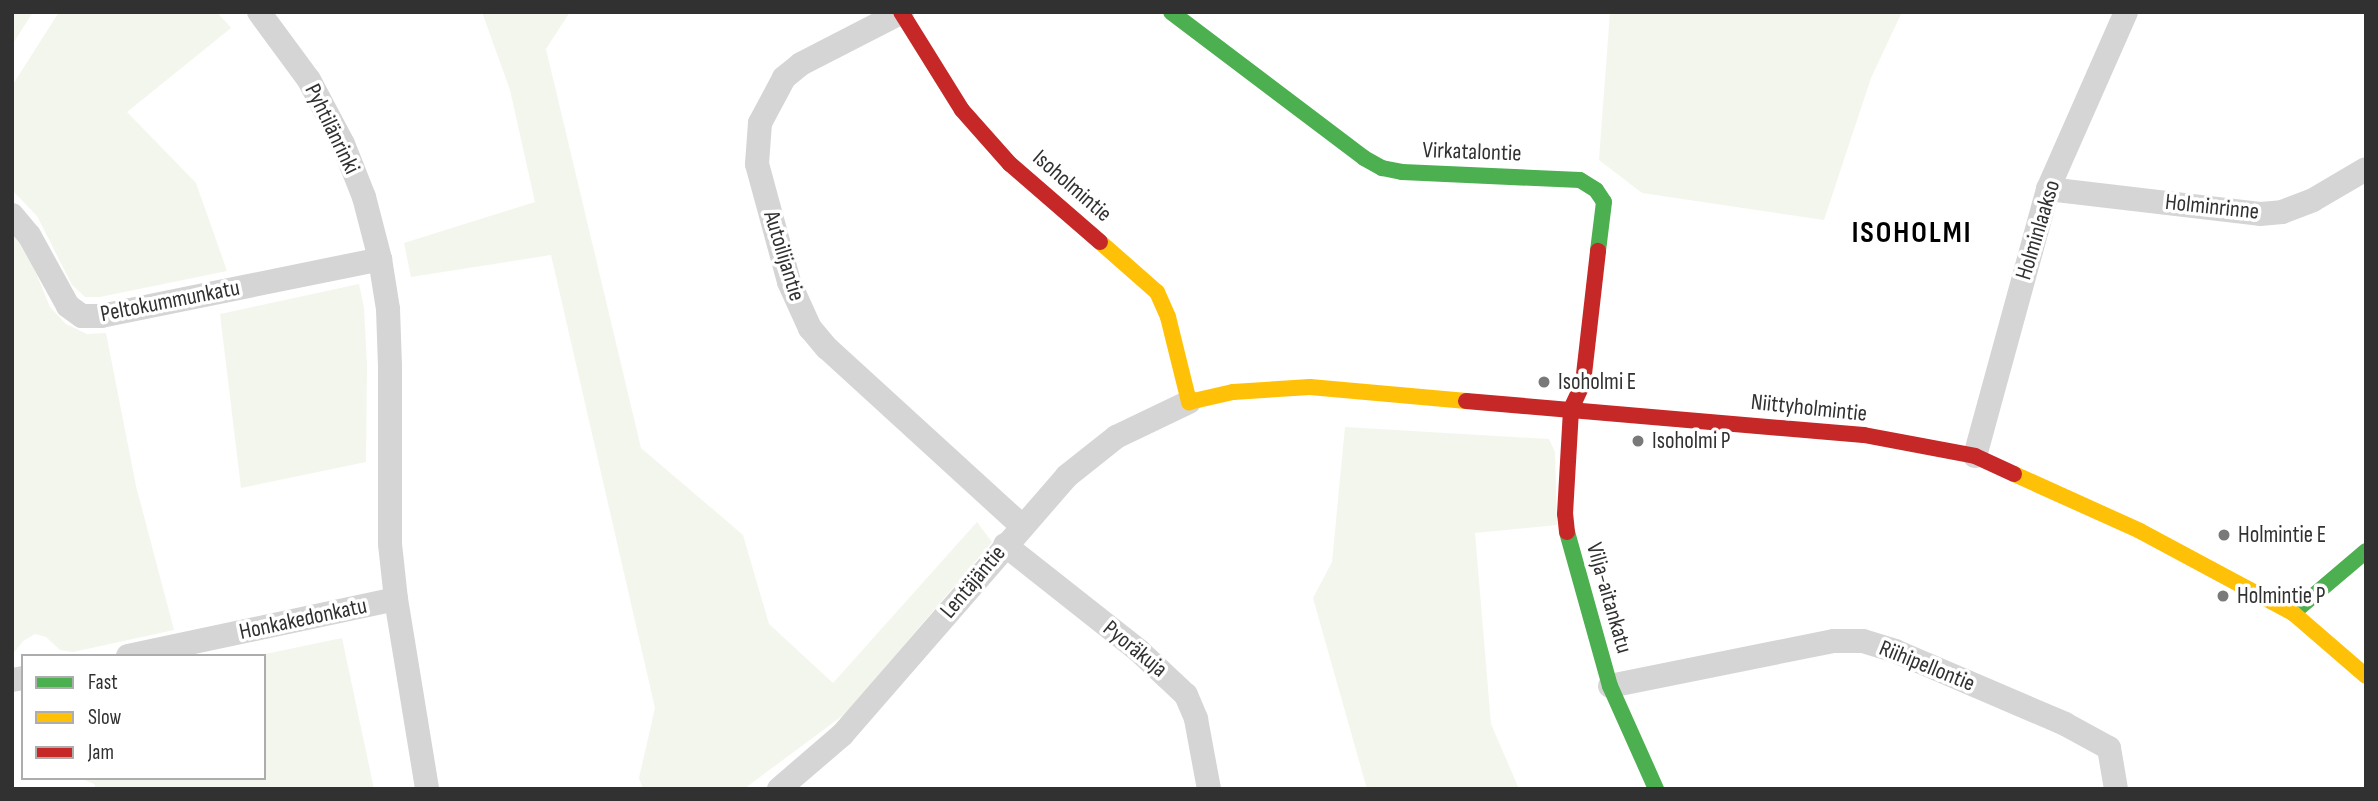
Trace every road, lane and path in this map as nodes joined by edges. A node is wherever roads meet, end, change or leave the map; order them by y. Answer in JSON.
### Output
{"nodes":[{"id":1,"x":259,"y":12,"type":"edge"},
{"id":2,"x":901,"y":12,"type":"edge"},
{"id":3,"x":1171,"y":12,"type":"edge"},
{"id":4,"x":2126,"y":12,"type":"edge"},
{"id":5,"x":2366,"y":169,"type":"edge"},
{"id":6,"x":2048,"y":189,"type":"junction"},
{"id":7,"x":12,"y":215,"type":"edge"},
{"id":8,"x":380,"y":259,"type":"junction"},
{"id":9,"x":1189,"y":402,"type":"junction"},
{"id":10,"x":1571,"y":409,"type":"junction"},
{"id":11,"x":1975,"y":456,"type":"junction"},
{"id":12,"x":1021,"y":525,"type":"junction"},
{"id":13,"x":1005,"y":545,"type":"junction"},
{"id":14,"x":2366,"y":551,"type":"edge"},
{"id":15,"x":396,"y":599,"type":"junction"},
{"id":16,"x":2293,"y":613,"type":"junction"},
{"id":17,"x":137,"y":654,"type":"edge"},
{"id":18,"x":2366,"y":676,"type":"edge"},
{"id":19,"x":1610,"y":685,"type":"junction"},
{"id":20,"x":427,"y":789,"type":"edge"},
{"id":21,"x":779,"y":789,"type":"edge"},
{"id":22,"x":1209,"y":789,"type":"edge"},
{"id":23,"x":1656,"y":789,"type":"edge"},
{"id":24,"x":2116,"y":789,"type":"edge"}],
"edges":[{"from":1,"to":8,"type":"street","name":"Pyhtilänrinki"},
{"from":2,"to":9,"type":"street","name":"Isoholmintie"},
{"from":2,"to":12,"type":"street","name":"Autoilijantie"},
{"from":3,"to":10,"type":"street","name":"Virkatalontie"},
{"from":4,"to":6,"type":"street","name":"Holminlaakso"},
{"from":5,"to":6,"type":"street","name":"Holminrinne"},
{"from":6,"to":11,"type":"street","name":"Holminlaakso"},
{"from":7,"to":8,"type":"street","name":"Peltokummunkatu"},
{"from":8,"to":15,"type":"street","name":"Pyhtilänrinki"},
{"from":9,"to":10,"type":"street","name":"Niittyholmintie"},
{"from":9,"to":12,"type":"street","name":"Lentäjäntie"},
{"from":10,"to":11,"type":"street","name":"Niittyholmintie"},
{"from":10,"to":19,"type":"street","name":"Vilja-aitankatu"},
{"from":11,"to":16,"type":"street","name":"Niittyholmintie"},
{"from":12,"to":13,"type":"street","name":"Lentäjäntie"},
{"from":13,"to":21,"type":"street","name":"Lentäjäntie"},
{"from":13,"to":22,"type":"street","name":"Pyoräkuja"},
{"from":14,"to":16,"type":"street"},
{"from":15,"to":17,"type":"street","name":"Honkakedonkatu"},
{"from":15,"to":20,"type":"street","name":"Pyhtilänrinki"},
{"from":16,"to":18,"type":"street","name":"Niittyholmintie"},
{"from":19,"to":23,"type":"street","name":"Vilja-aitankatu"},
{"from":19,"to":24,"type":"street","name":"Riihipellontie"}]}
